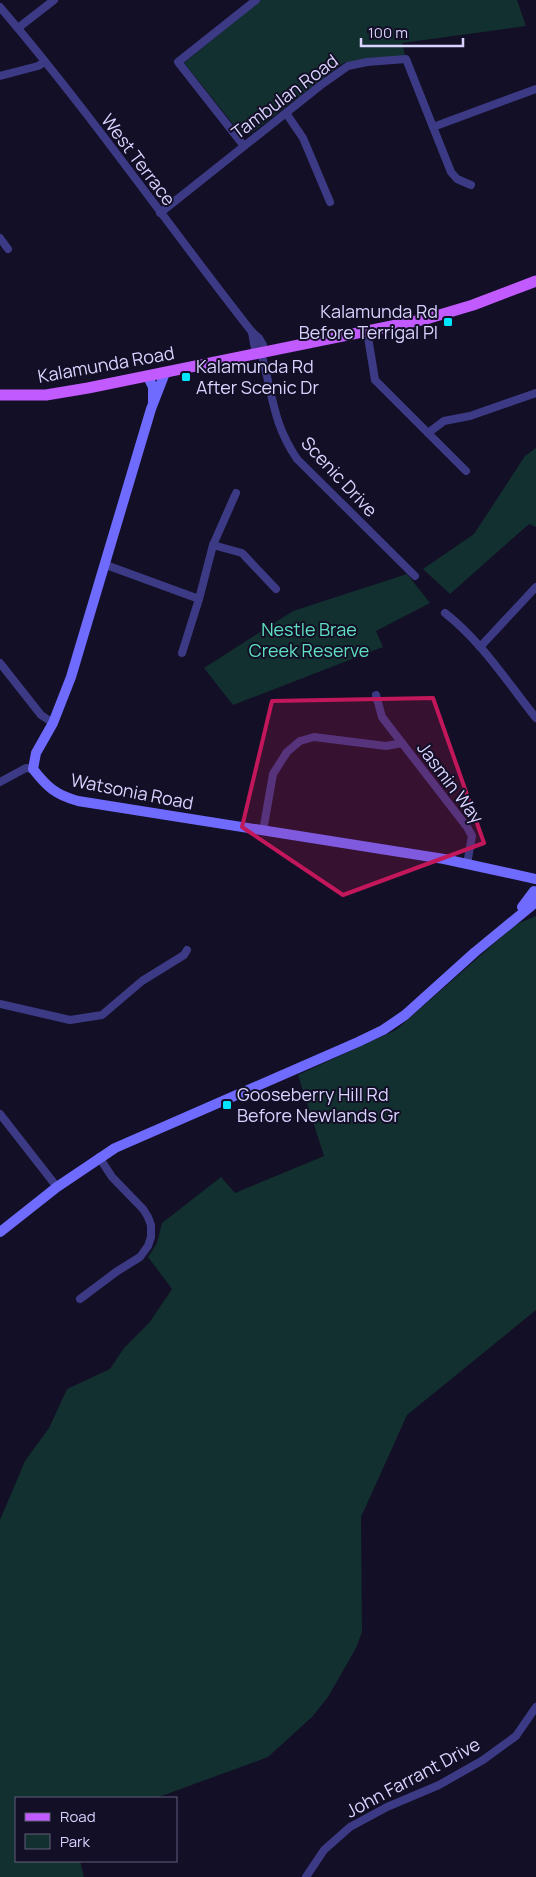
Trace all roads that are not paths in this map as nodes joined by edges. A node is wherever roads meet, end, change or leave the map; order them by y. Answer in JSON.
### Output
{"nodes":[{"id":1,"x":54,"y":0,"type":"edge"},
{"id":2,"x":256,"y":0,"type":"edge"},
{"id":3,"x":0,"y":7,"type":"edge"},
{"id":4,"x":18,"y":28,"type":"junction"},
{"id":5,"x":45,"y":62,"type":"junction"},
{"id":6,"x":0,"y":76,"type":"edge"},
{"id":7,"x":536,"y":89,"type":"edge"},
{"id":8,"x":286,"y":113,"type":"junction"},
{"id":9,"x":433,"y":127,"type":"junction"},
{"id":10,"x":244,"y":146,"type":"junction"},
{"id":11,"x":471,"y":184,"type":"dead end"},
{"id":12,"x":330,"y":202,"type":"dead end"},
{"id":13,"x":160,"y":213,"type":"junction"},
{"id":14,"x":0,"y":238,"type":"edge"},
{"id":15,"x":8,"y":249,"type":"dead end"},
{"id":16,"x":536,"y":281,"type":"edge"},
{"id":17,"x":367,"y":331,"type":"junction"},
{"id":18,"x":261,"y":353,"type":"junction"},
{"id":19,"x":165,"y":373,"type":"junction"},
{"id":20,"x":148,"y":377,"type":"junction"},
{"id":21,"x":536,"y":393,"type":"edge"},
{"id":22,"x":0,"y":395,"type":"edge"},
{"id":23,"x":152,"y":409,"type":"junction"},
{"id":24,"x":428,"y":433,"type":"junction"},
{"id":25,"x":466,"y":471,"type":"dead end"},
{"id":26,"x":236,"y":493,"type":"dead end"},
{"id":27,"x":214,"y":545,"type":"junction"},
{"id":28,"x":106,"y":565,"type":"junction"},
{"id":29,"x":415,"y":576,"type":"dead end"},
{"id":30,"x":536,"y":586,"type":"edge"},
{"id":31,"x":276,"y":589,"type":"dead end"},
{"id":32,"x":200,"y":599,"type":"junction"},
{"id":33,"x":445,"y":613,"type":"dead end"},
{"id":34,"x":480,"y":647,"type":"junction"},
{"id":35,"x":182,"y":654,"type":"dead end"},
{"id":36,"x":0,"y":663,"type":"edge"},
{"id":37,"x":376,"y":695,"type":"dead end"},
{"id":38,"x":536,"y":718,"type":"edge"},
{"id":39,"x":53,"y":723,"type":"junction"},
{"id":40,"x":402,"y":743,"type":"junction"},
{"id":41,"x":32,"y":769,"type":"junction"},
{"id":42,"x":0,"y":782,"type":"edge"},
{"id":43,"x":263,"y":831,"type":"junction"},
{"id":44,"x":467,"y":864,"type":"junction"},
{"id":45,"x":521,"y":876,"type":"junction"},
{"id":46,"x":536,"y":879,"type":"edge"},
{"id":47,"x":535,"y":892,"type":"edge"},
{"id":48,"x":187,"y":950,"type":"dead end"},
{"id":49,"x":0,"y":1004,"type":"edge"},
{"id":50,"x":0,"y":1114,"type":"edge"},
{"id":51,"x":99,"y":1157,"type":"junction"},
{"id":52,"x":57,"y":1187,"type":"junction"},
{"id":53,"x":0,"y":1232,"type":"edge"},
{"id":54,"x":80,"y":1299,"type":"dead end"},
{"id":55,"x":536,"y":1707,"type":"edge"},
{"id":56,"x":306,"y":1877,"type":"edge"}],
"edges":[{"from":1,"to":4,"type":"street"},
{"from":2,"to":10,"type":"street"},
{"from":3,"to":4,"type":"street","name":"West Terrace"},
{"from":4,"to":5,"type":"street","name":"West Terrace"},
{"from":5,"to":6,"type":"street"},
{"from":5,"to":13,"type":"street","name":"West Terrace"},
{"from":7,"to":9,"type":"street"},
{"from":8,"to":9,"type":"street","name":"Tambulan Road"},
{"from":8,"to":10,"type":"street","name":"Tambulan Road"},
{"from":8,"to":12,"type":"street"},
{"from":9,"to":11,"type":"street","name":"Tambulan Road"},
{"from":10,"to":13,"type":"street","name":"Tambulan Road"},
{"from":13,"to":18,"type":"street","name":"West Terrace"},
{"from":14,"to":15,"type":"street"},
{"from":16,"to":17,"type":"main road","name":"Kalamunda Road"},
{"from":17,"to":18,"type":"main road","name":"Kalamunda Road"},
{"from":17,"to":24,"type":"street"},
{"from":18,"to":19,"type":"main road","name":"Kalamunda Road"},
{"from":18,"to":29,"type":"street","name":"Scenic Drive"},
{"from":19,"to":20,"type":"main road","name":"Kalamunda Road"},
{"from":19,"to":23,"type":"street"},
{"from":20,"to":22,"type":"main road","name":"Kalamunda Road"},
{"from":20,"to":23,"type":"street"},
{"from":21,"to":24,"type":"street"},
{"from":23,"to":28,"type":"street"},
{"from":24,"to":25,"type":"street"},
{"from":26,"to":27,"type":"street"},
{"from":27,"to":31,"type":"street"},
{"from":27,"to":32,"type":"street"},
{"from":28,"to":32,"type":"street"},
{"from":28,"to":39,"type":"street"},
{"from":30,"to":34,"type":"street"},
{"from":32,"to":35,"type":"street"},
{"from":33,"to":34,"type":"street"},
{"from":34,"to":38,"type":"street"},
{"from":36,"to":39,"type":"street"},
{"from":37,"to":40,"type":"street"},
{"from":39,"to":41,"type":"street"},
{"from":40,"to":43,"type":"street","name":"Jasmin Way"},
{"from":40,"to":44,"type":"street","name":"Jasmin Way"},
{"from":41,"to":42,"type":"street"},
{"from":41,"to":43,"type":"street","name":"Watsonia Road"},
{"from":43,"to":44,"type":"street","name":"Watsonia Road"},
{"from":44,"to":45,"type":"street","name":"Watsonia Road"},
{"from":45,"to":46,"type":"street","name":"Watsonia Road"},
{"from":45,"to":47,"type":"street"},
{"from":47,"to":51,"type":"street"},
{"from":48,"to":49,"type":"street"},
{"from":50,"to":52,"type":"street"},
{"from":51,"to":52,"type":"street"},
{"from":51,"to":54,"type":"street"},
{"from":52,"to":53,"type":"street"},
{"from":55,"to":56,"type":"street","name":"John Farrant Drive"}]}
